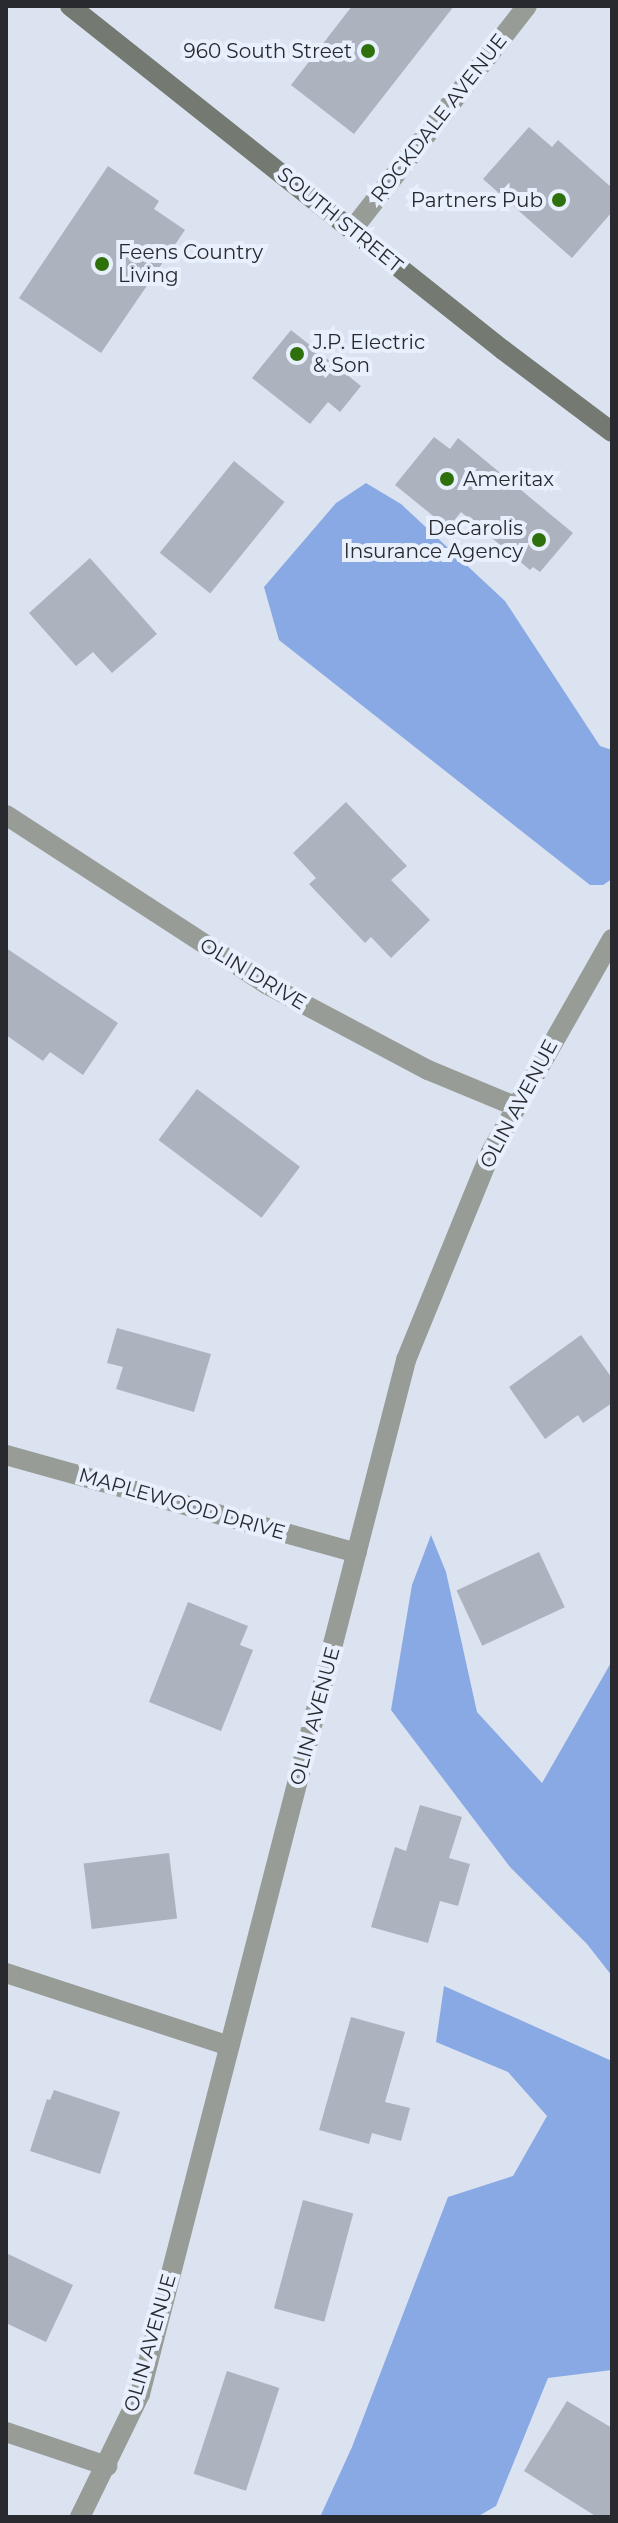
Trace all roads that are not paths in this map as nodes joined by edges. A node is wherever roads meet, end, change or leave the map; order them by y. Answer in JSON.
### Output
{"nodes":[{"id":1,"x":70,"y":6,"type":"edge"},
{"id":2,"x":527,"y":6,"type":"edge"},
{"id":3,"x":352,"y":230,"type":"junction"},
{"id":4,"x":612,"y":432,"type":"edge"},
{"id":5,"x":6,"y":815,"type":"edge"},
{"id":6,"x":612,"y":939,"type":"edge"},
{"id":7,"x":515,"y":1106,"type":"junction"},
{"id":8,"x":6,"y":1455,"type":"edge"},
{"id":9,"x":357,"y":1553,"type":"junction"},
{"id":10,"x":6,"y":1973,"type":"edge"},
{"id":11,"x":229,"y":2046,"type":"junction"},
{"id":12,"x":6,"y":2432,"type":"edge"},
{"id":13,"x":107,"y":2466,"type":"junction"},
{"id":14,"x":80,"y":2517,"type":"edge"}],
"edges":[{"from":1,"to":3,"type":"main road","name":"SOUTH STREET"},
{"from":2,"to":3,"type":"street","name":"ROCKDALE AVENUE"},
{"from":3,"to":4,"type":"main road","name":"SOUTH STREET"},
{"from":5,"to":7,"type":"street","name":"OLIN DRIVE"},
{"from":6,"to":7,"type":"street","name":"OLIN AVENUE"},
{"from":7,"to":9,"type":"street","name":"OLIN AVENUE"},
{"from":8,"to":9,"type":"street","name":"MAPLEWOOD DRIVE"},
{"from":9,"to":11,"type":"street","name":"OLIN AVENUE"},
{"from":10,"to":11,"type":"street"},
{"from":11,"to":13,"type":"street","name":"OLIN AVENUE"},
{"from":12,"to":13,"type":"street"},
{"from":13,"to":14,"type":"street","name":"OLIN AVENUE"}]}
